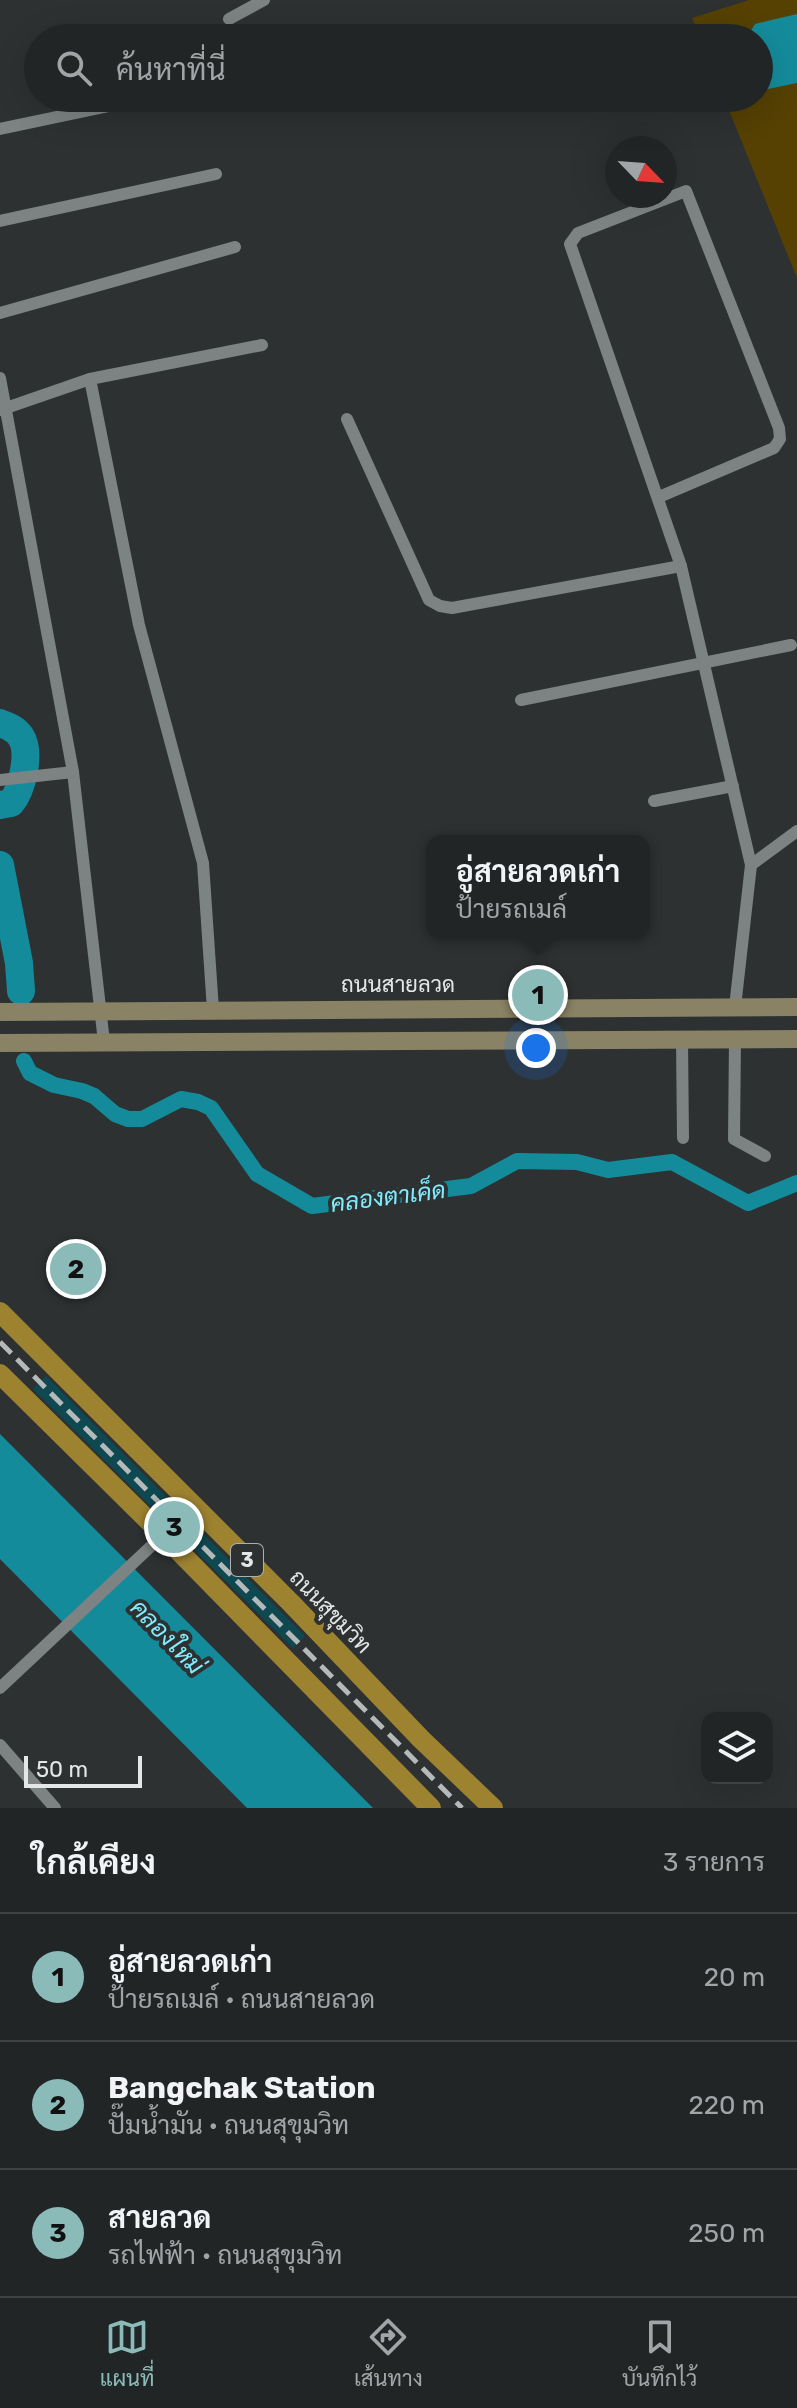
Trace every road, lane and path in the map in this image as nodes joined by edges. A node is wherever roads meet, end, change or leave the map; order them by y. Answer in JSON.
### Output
{"nodes":[{"id":1,"x":264,"y":0,"type":"edge"},
{"id":2,"x":229,"y":19,"type":"dead end"},
{"id":3,"x":81,"y":112,"type":"edge"},
{"id":4,"x":0,"y":129,"type":"edge"},
{"id":5,"x":216,"y":174,"type":"dead end"},
{"id":6,"x":0,"y":221,"type":"edge"},
{"id":7,"x":235,"y":247,"type":"dead end"},
{"id":8,"x":0,"y":313,"type":"edge"},
{"id":9,"x":262,"y":345,"type":"dead end"},
{"id":10,"x":0,"y":378,"type":"edge"},
{"id":11,"x":90,"y":379,"type":"junction"},
{"id":12,"x":3,"y":409,"type":"edge"},
{"id":13,"x":347,"y":419,"type":"dead end"},
{"id":14,"x":659,"y":497,"type":"junction"},
{"id":15,"x":681,"y":566,"type":"junction"},
{"id":16,"x":791,"y":645,"type":"dead end"},
{"id":17,"x":706,"y":664,"type":"junction"},
{"id":18,"x":521,"y":700,"type":"dead end"},
{"id":19,"x":73,"y":772,"type":"junction"},
{"id":20,"x":0,"y":780,"type":"edge"},
{"id":21,"x":733,"y":786,"type":"junction"},
{"id":22,"x":654,"y":801,"type":"dead end"},
{"id":23,"x":797,"y":831,"type":"edge"},
{"id":24,"x":751,"y":865,"type":"junction"},
{"id":25,"x":735,"y":1007,"type":"junction"},
{"id":26,"x":797,"y":1007,"type":"edge"},
{"id":27,"x":213,"y":1010,"type":"junction"},
{"id":28,"x":0,"y":1012,"type":"edge"},
{"id":29,"x":103,"y":1012,"type":"junction"},
{"id":30,"x":682,"y":1039,"type":"junction"},
{"id":31,"x":735,"y":1039,"type":"junction"},
{"id":32,"x":797,"y":1039,"type":"edge"},
{"id":33,"x":104,"y":1042,"type":"junction"},
{"id":34,"x":0,"y":1043,"type":"edge"},
{"id":35,"x":683,"y":1138,"type":"dead end"},
{"id":36,"x":765,"y":1156,"type":"dead end"},
{"id":37,"x":0,"y":1312,"type":"edge"},
{"id":38,"x":0,"y":1374,"type":"edge"},
{"id":39,"x":163,"y":1535,"type":"junction"},
{"id":40,"x":0,"y":1688,"type":"edge"},
{"id":41,"x":0,"y":1745,"type":"edge"},
{"id":42,"x":55,"y":1808,"type":"edge"},
{"id":43,"x":431,"y":1808,"type":"edge"},
{"id":44,"x":493,"y":1808,"type":"edge"}],
"edges":[{"from":1,"to":2,"type":"street"},
{"from":3,"to":4,"type":"street"},
{"from":5,"to":6,"type":"street"},
{"from":7,"to":8,"type":"street"},
{"from":9,"to":11,"type":"street"},
{"from":10,"to":12,"type":"street"},
{"from":11,"to":12,"type":"street"},
{"from":11,"to":27,"type":"street"},
{"from":12,"to":19,"type":"street"},
{"from":13,"to":15,"type":"street"},
{"from":14,"to":14,"type":"street"},
{"from":14,"to":15,"type":"street"},
{"from":15,"to":17,"type":"street"},
{"from":16,"to":17,"type":"street"},
{"from":17,"to":18,"type":"street"},
{"from":17,"to":21,"type":"street"},
{"from":19,"to":20,"type":"street"},
{"from":19,"to":29,"type":"street"},
{"from":21,"to":22,"type":"street"},
{"from":21,"to":24,"type":"street"},
{"from":23,"to":24,"type":"street"},
{"from":24,"to":25,"type":"street"},
{"from":25,"to":26,"type":"main road","name":"ถนนสายลวด"},
{"from":25,"to":27,"type":"main road","name":"ถนนสายลวด"},
{"from":27,"to":29,"type":"main road","name":"ถนนสายลวด"},
{"from":28,"to":29,"type":"main road","name":"ถนนสายลวด"},
{"from":29,"to":33,"type":"street"},
{"from":30,"to":31,"type":"main road"},
{"from":30,"to":33,"type":"main road"},
{"from":30,"to":35,"type":"street"},
{"from":31,"to":32,"type":"main road"},
{"from":31,"to":36,"type":"street"},
{"from":33,"to":34,"type":"main road"},
{"from":37,"to":44,"type":"highway","name":"ถนนสุขุมวิท","number":"3"},
{"from":38,"to":39,"type":"highway","number":"3"},
{"from":39,"to":40,"type":"street"},
{"from":39,"to":43,"type":"highway","number":"3"},
{"from":41,"to":42,"type":"street"}]}
